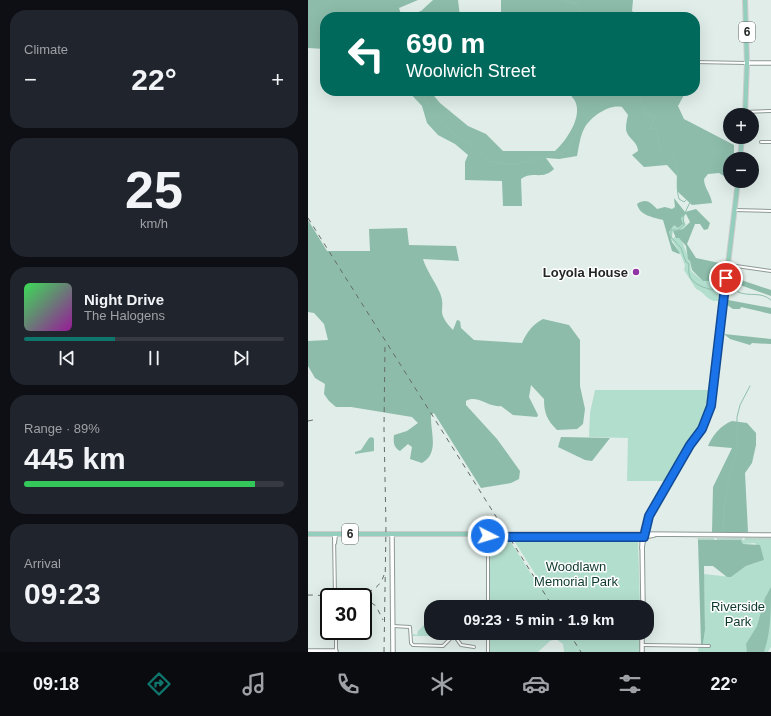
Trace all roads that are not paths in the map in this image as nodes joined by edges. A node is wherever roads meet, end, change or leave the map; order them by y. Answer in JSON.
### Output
{"nodes":[{"id":1,"x":745,"y":0,"type":"edge"},
{"id":2,"x":700,"y":62,"type":"edge"},
{"id":3,"x":747,"y":63,"type":"junction"},
{"id":4,"x":771,"y":63,"type":"edge"},
{"id":5,"x":745,"y":108,"type":"edge"},
{"id":6,"x":771,"y":111,"type":"edge"},
{"id":7,"x":759,"y":112,"type":"edge"},
{"id":8,"x":761,"y":142,"type":"dead end"},
{"id":9,"x":771,"y":142,"type":"edge"},
{"id":10,"x":737,"y":188,"type":"edge"},
{"id":11,"x":734,"y":210,"type":"junction"},
{"id":12,"x":771,"y":211,"type":"edge"},
{"id":13,"x":727,"y":265,"type":"junction"},
{"id":14,"x":771,"y":271,"type":"edge"},
{"id":15,"x":308,"y":534,"type":"edge"},
{"id":16,"x":335,"y":534,"type":"junction"},
{"id":17,"x":392,"y":534,"type":"junction"},
{"id":18,"x":771,"y":535,"type":"edge"},
{"id":19,"x":488,"y":536,"type":"junction"},
{"id":20,"x":643,"y":536,"type":"junction"},
{"id":21,"x":335,"y":588,"type":"edge"},
{"id":22,"x":488,"y":600,"type":"edge"},
{"id":23,"x":642,"y":600,"type":"edge"},
{"id":24,"x":393,"y":626,"type":"junction"},
{"id":25,"x":336,"y":640,"type":"edge"},
{"id":26,"x":449,"y":640,"type":"edge"},
{"id":27,"x":458,"y":640,"type":"edge"},
{"id":28,"x":488,"y":640,"type":"edge"},
{"id":29,"x":642,"y":640,"type":"edge"},
{"id":30,"x":642,"y":645,"type":"junction"},
{"id":31,"x":709,"y":646,"type":"dead end"},
{"id":32,"x":474,"y":647,"type":"dead end"},
{"id":33,"x":308,"y":651,"type":"edge"},
{"id":34,"x":336,"y":652,"type":"edge"},
{"id":35,"x":393,"y":652,"type":"edge"},
{"id":36,"x":488,"y":652,"type":"edge"},
{"id":37,"x":642,"y":652,"type":"edge"}],
"edges":[{"from":1,"to":3,"type":"main road","number":"6"},
{"from":2,"to":3,"type":"street"},
{"from":3,"to":4,"type":"main road"},
{"from":3,"to":5,"type":"main road","number":"6"},
{"from":6,"to":7,"type":"street"},
{"from":8,"to":9,"type":"street"},
{"from":10,"to":11,"type":"main road"},
{"from":11,"to":12,"type":"street"},
{"from":11,"to":13,"type":"main road"},
{"from":13,"to":14,"type":"street"},
{"from":13,"to":20,"type":"main road"},
{"from":15,"to":16,"type":"main road","number":"6"},
{"from":16,"to":17,"type":"main road","number":"6"},
{"from":16,"to":21,"type":"street"},
{"from":17,"to":19,"type":"main road","number":"6"},
{"from":17,"to":24,"type":"main road"},
{"from":18,"to":20,"type":"main road"},
{"from":19,"to":20,"type":"main road","number":"6"},
{"from":19,"to":22,"type":"street"},
{"from":20,"to":23,"type":"main road"},
{"from":24,"to":26,"type":"street"},
{"from":24,"to":35,"type":"main road"},
{"from":25,"to":34,"type":"street"},
{"from":27,"to":32,"type":"street"},
{"from":28,"to":36,"type":"street"},
{"from":29,"to":30,"type":"main road"},
{"from":30,"to":31,"type":"street"},
{"from":30,"to":37,"type":"main road"},
{"from":33,"to":34,"type":"main road"}]}
